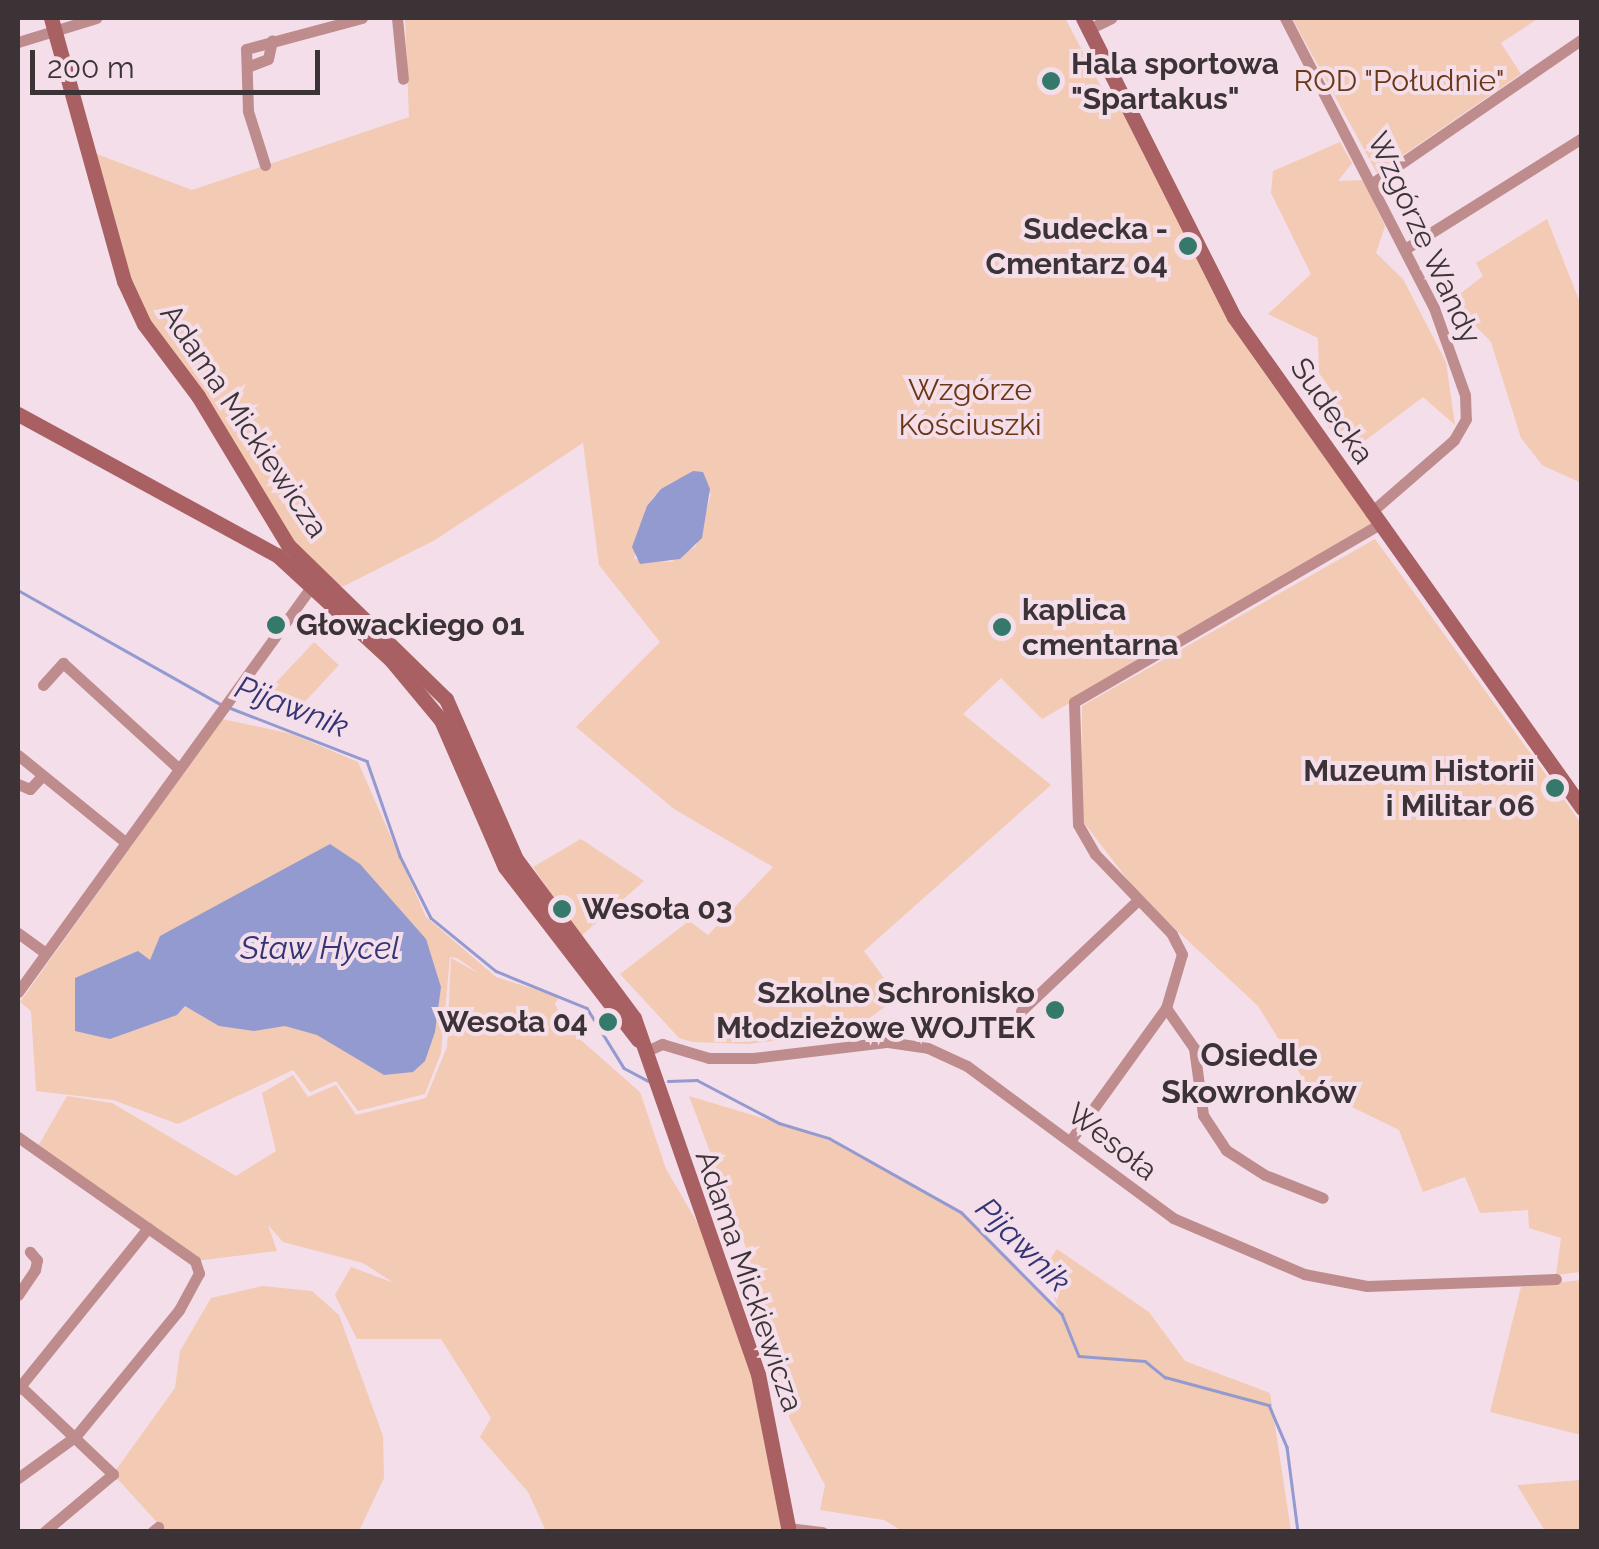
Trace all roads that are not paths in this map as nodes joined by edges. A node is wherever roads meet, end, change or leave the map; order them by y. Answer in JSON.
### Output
{"nodes":[{"id":1,"x":96,"y":18,"type":"edge"},
{"id":2,"x":362,"y":18,"type":"edge"},
{"id":3,"x":397,"y":18,"type":"edge"},
{"id":4,"x":1112,"y":18,"type":"edge"},
{"id":5,"x":1285,"y":18,"type":"edge"},
{"id":6,"x":1086,"y":23,"type":"edge"},
{"id":7,"x":53,"y":24,"type":"edge"},
{"id":8,"x":1582,"y":39,"type":"edge"},
{"id":9,"x":18,"y":42,"type":"edge"},
{"id":10,"x":403,"y":80,"type":"dead end"},
{"id":11,"x":1582,"y":138,"type":"edge"},
{"id":12,"x":265,"y":165,"type":"dead end"},
{"id":13,"x":1374,"y":182,"type":"junction"},
{"id":14,"x":1405,"y":249,"type":"junction"},
{"id":15,"x":18,"y":414,"type":"edge"},
{"id":16,"x":1374,"y":519,"type":"junction"},
{"id":17,"x":283,"y":550,"type":"junction"},
{"id":18,"x":316,"y":580,"type":"junction"},
{"id":19,"x":44,"y":685,"type":"dead end"},
{"id":20,"x":18,"y":755,"type":"edge"},
{"id":21,"x":177,"y":767,"type":"junction"},
{"id":22,"x":42,"y":776,"type":"junction"},
{"id":23,"x":18,"y":784,"type":"edge"},
{"id":24,"x":1582,"y":808,"type":"edge"},
{"id":25,"x":124,"y":841,"type":"junction"},
{"id":26,"x":1138,"y":900,"type":"junction"},
{"id":27,"x":18,"y":933,"type":"edge"},
{"id":28,"x":46,"y":952,"type":"junction"},
{"id":29,"x":18,"y":992,"type":"edge"},
{"id":30,"x":1166,"y":1008,"type":"junction"},
{"id":31,"x":1021,"y":1011,"type":"dead end"},
{"id":32,"x":647,"y":1051,"type":"junction"},
{"id":33,"x":18,"y":1136,"type":"edge"},
{"id":34,"x":1070,"y":1141,"type":"junction"},
{"id":35,"x":1323,"y":1198,"type":"dead end"},
{"id":36,"x":148,"y":1228,"type":"junction"},
{"id":37,"x":30,"y":1252,"type":"dead end"},
{"id":38,"x":1556,"y":1279,"type":"dead end"},
{"id":39,"x":18,"y":1295,"type":"edge"},
{"id":40,"x":18,"y":1386,"type":"edge"},
{"id":41,"x":76,"y":1436,"type":"junction"},
{"id":42,"x":18,"y":1478,"type":"edge"},
{"id":43,"x":788,"y":1530,"type":"edge"},
{"id":44,"x":44,"y":1532,"type":"edge"},
{"id":45,"x":823,"y":1532,"type":"edge"}],
"edges":[{"from":1,"to":7,"type":"street"},
{"from":2,"to":12,"type":"street"},
{"from":3,"to":10,"type":"street"},
{"from":4,"to":6,"type":"street"},
{"from":5,"to":13,"type":"street","name":"Wzgórze Wandy"},
{"from":6,"to":16,"type":"street","name":"Sudecka"},
{"from":7,"to":9,"type":"street"},
{"from":7,"to":17,"type":"street","name":"Adama Mickiewicza"},
{"from":8,"to":13,"type":"street"},
{"from":11,"to":14,"type":"street"},
{"from":13,"to":14,"type":"street","name":"Wzgórze Wandy"},
{"from":14,"to":16,"type":"street","name":"Wzgórze Wandy"},
{"from":15,"to":17,"type":"street"},
{"from":16,"to":24,"type":"street","name":"Sudecka"},
{"from":16,"to":26,"type":"street"},
{"from":17,"to":18,"type":"street","name":"Adama Mickiewicza"},
{"from":18,"to":21,"type":"street"},
{"from":18,"to":32,"type":"street","name":"Adama Mickiewicza"},
{"from":19,"to":21,"type":"street"},
{"from":20,"to":22,"type":"street"},
{"from":21,"to":25,"type":"street"},
{"from":22,"to":23,"type":"street"},
{"from":22,"to":25,"type":"street"},
{"from":25,"to":28,"type":"street"},
{"from":26,"to":30,"type":"street"},
{"from":26,"to":31,"type":"street"},
{"from":27,"to":28,"type":"street"},
{"from":28,"to":29,"type":"street"},
{"from":30,"to":34,"type":"street"},
{"from":30,"to":35,"type":"street"},
{"from":32,"to":34,"type":"street","name":"Wesoła"},
{"from":32,"to":43,"type":"street","name":"Adama Mickiewicza"},
{"from":33,"to":36,"type":"street"},
{"from":34,"to":38,"type":"street","name":"Wesoła"},
{"from":36,"to":40,"type":"street"},
{"from":36,"to":41,"type":"street"},
{"from":37,"to":39,"type":"street"},
{"from":40,"to":41,"type":"street"},
{"from":41,"to":42,"type":"street"},
{"from":41,"to":44,"type":"street"},
{"from":43,"to":45,"type":"street"}]}
